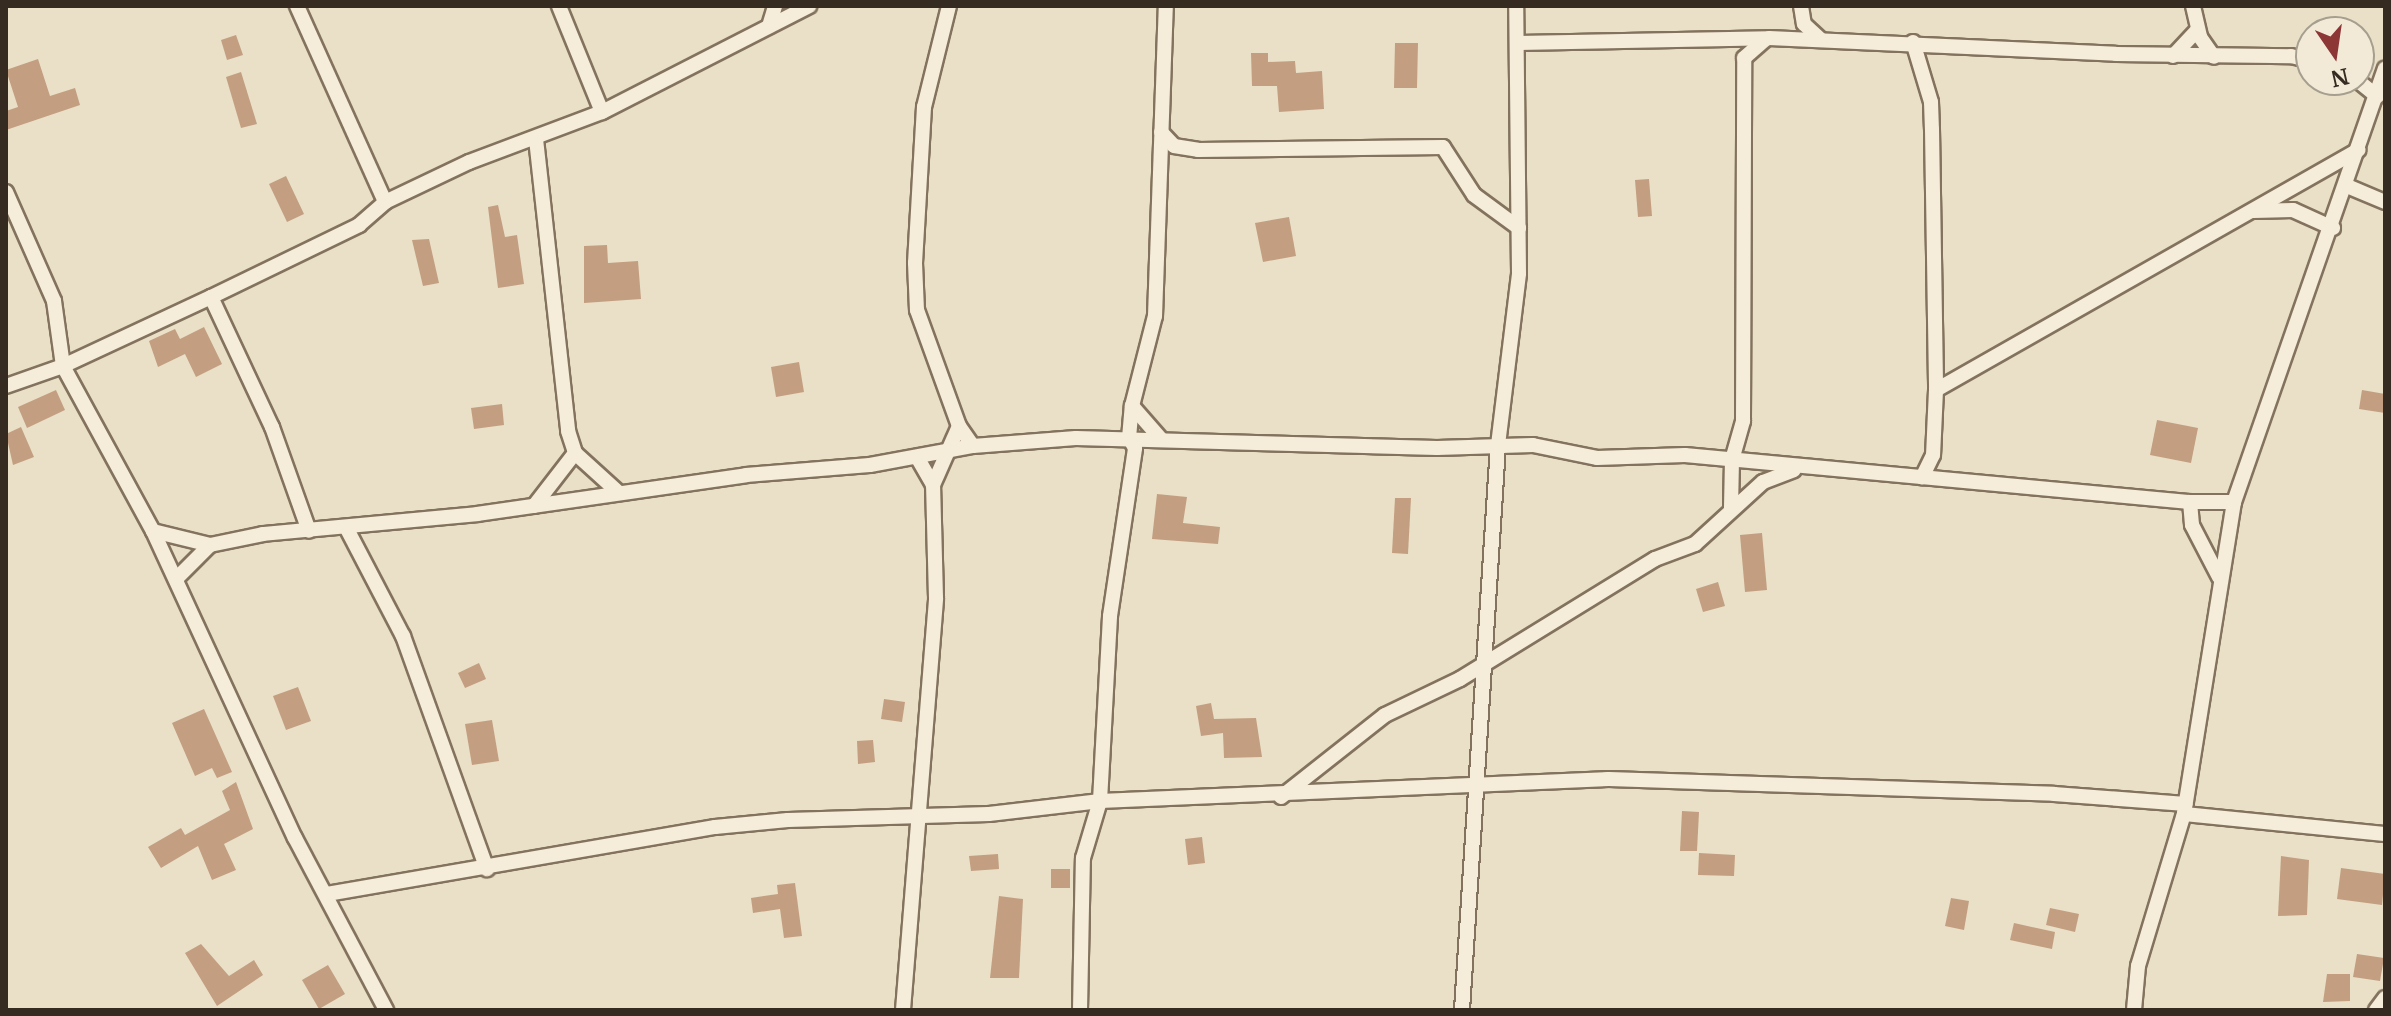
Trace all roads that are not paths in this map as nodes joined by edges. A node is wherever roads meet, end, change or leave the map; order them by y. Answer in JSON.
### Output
{"nodes":[{"id":1,"x":297,"y":6,"type":"edge"},
{"id":2,"x":559,"y":6,"type":"edge"},
{"id":3,"x":775,"y":6,"type":"edge"},
{"id":4,"x":809,"y":6,"type":"edge"},
{"id":5,"x":949,"y":6,"type":"edge"},
{"id":6,"x":1166,"y":6,"type":"edge"},
{"id":7,"x":1516,"y":6,"type":"edge"},
{"id":8,"x":1801,"y":6,"type":"edge"},
{"id":9,"x":2193,"y":6,"type":"edge"},
{"id":10,"x":1804,"y":24,"type":"junction"},
{"id":11,"x":769,"y":26,"type":"junction"},
{"id":12,"x":2197,"y":30,"type":"junction"},
{"id":13,"x":1769,"y":38,"type":"junction"},
{"id":14,"x":1794,"y":39,"type":"junction"},
{"id":15,"x":1821,"y":40,"type":"junction"},
{"id":16,"x":1913,"y":42,"type":"junction"},
{"id":17,"x":1518,"y":43,"type":"junction"},
{"id":18,"x":2173,"y":56,"type":"junction"},
{"id":19,"x":2214,"y":57,"type":"junction"},
{"id":20,"x":2295,"y":57,"type":"edge"},
{"id":21,"x":2385,"y":69,"type":"edge"},
{"id":22,"x":2377,"y":96,"type":"joint"},
{"id":23,"x":602,"y":112,"type":"junction"},
{"id":24,"x":1161,"y":132,"type":"junction"},
{"id":25,"x":536,"y":139,"type":"junction"},
{"id":26,"x":2359,"y":150,"type":"junction"},
{"id":27,"x":2347,"y":186,"type":"junction"},
{"id":28,"x":6,"y":192,"type":"edge"},
{"id":29,"x":385,"y":202,"type":"junction"},
{"id":30,"x":2385,"y":202,"type":"edge"},
{"id":31,"x":2246,"y":211,"type":"junction"},
{"id":32,"x":1519,"y":228,"type":"junction"},
{"id":33,"x":2333,"y":228,"type":"junction"},
{"id":34,"x":211,"y":297,"type":"junction"},
{"id":35,"x":63,"y":366,"type":"junction"},
{"id":36,"x":6,"y":386,"type":"edge"},
{"id":37,"x":1936,"y":390,"type":"junction"},
{"id":38,"x":1132,"y":406,"type":"junction"},
{"id":39,"x":959,"y":426,"type":"junction"},
{"id":40,"x":1129,"y":438,"type":"junction"},
{"id":41,"x":1161,"y":439,"type":"junction"},
{"id":42,"x":1498,"y":445,"type":"junction"},
{"id":43,"x":973,"y":446,"type":"junction"},
{"id":44,"x":949,"y":450,"type":"junction"},
{"id":45,"x":575,"y":453,"type":"junction"},
{"id":46,"x":1933,"y":455,"type":"junction"},
{"id":47,"x":917,"y":457,"type":"junction"},
{"id":48,"x":1732,"y":460,"type":"junction"},
{"id":49,"x":1802,"y":467,"type":"junction"},
{"id":50,"x":1922,"y":478,"type":"junction"},
{"id":51,"x":1953,"y":480,"type":"junction"},
{"id":52,"x":933,"y":485,"type":"junction"},
{"id":53,"x":618,"y":492,"type":"junction"},
{"id":54,"x":2190,"y":502,"type":"junction"},
{"id":55,"x":2234,"y":502,"type":"junction"},
{"id":56,"x":534,"y":506,"type":"junction"},
{"id":57,"x":1731,"y":508,"type":"junction"},
{"id":58,"x":347,"y":529,"type":"junction"},
{"id":59,"x":153,"y":531,"type":"junction"},
{"id":60,"x":309,"y":531,"type":"junction"},
{"id":61,"x":210,"y":545,"type":"junction"},
{"id":62,"x":2219,"y":577,"type":"junction"},
{"id":63,"x":176,"y":579,"type":"junction"},
{"id":64,"x":1486,"y":659,"type":"junction"},
{"id":65,"x":1476,"y":786,"type":"junction"},
{"id":66,"x":1281,"y":797,"type":"junction"},
{"id":67,"x":1100,"y":801,"type":"junction"},
{"id":68,"x":2185,"y":809,"type":"junction"},
{"id":69,"x":920,"y":818,"type":"junction"},
{"id":70,"x":2385,"y":834,"type":"edge"},
{"id":71,"x":487,"y":869,"type":"junction"},
{"id":72,"x":327,"y":894,"type":"junction"},
{"id":73,"x":2385,"y":998,"type":"edge"},
{"id":74,"x":386,"y":1010,"type":"edge"},
{"id":75,"x":903,"y":1010,"type":"edge"},
{"id":76,"x":1080,"y":1010,"type":"edge"},
{"id":77,"x":1462,"y":1010,"type":"edge"},
{"id":78,"x":2134,"y":1010,"type":"edge"},
{"id":79,"x":2376,"y":1010,"type":"edge"}],
"edges":[{"from":1,"to":29,"type":"street"},
{"from":2,"to":23,"type":"street"},
{"from":3,"to":11,"type":"street"},
{"from":4,"to":11,"type":"street"},
{"from":5,"to":39,"type":"street"},
{"from":6,"to":24,"type":"street"},
{"from":7,"to":17,"type":"street"},
{"from":8,"to":10,"type":"street"},
{"from":9,"to":12,"type":"street"},
{"from":10,"to":14,"type":"street"},
{"from":10,"to":15,"type":"street"},
{"from":11,"to":23,"type":"street"},
{"from":12,"to":18,"type":"street"},
{"from":12,"to":19,"type":"street"},
{"from":13,"to":14,"type":"street"},
{"from":13,"to":17,"type":"street"},
{"from":13,"to":48,"type":"street"},
{"from":14,"to":15,"type":"street"},
{"from":15,"to":16,"type":"street"},
{"from":16,"to":18,"type":"street"},
{"from":16,"to":37,"type":"street"},
{"from":17,"to":32,"type":"street"},
{"from":18,"to":19,"type":"street"},
{"from":19,"to":20,"type":"street"},
{"from":21,"to":22,"type":"street"},
{"from":22,"to":26,"type":"street"},
{"from":23,"to":25,"type":"street"},
{"from":24,"to":32,"type":"street"},
{"from":24,"to":38,"type":"street"},
{"from":25,"to":29,"type":"street"},
{"from":25,"to":45,"type":"street"},
{"from":26,"to":27,"type":"street"},
{"from":26,"to":31,"type":"street"},
{"from":27,"to":30,"type":"street"},
{"from":27,"to":33,"type":"street"},
{"from":28,"to":35,"type":"street"},
{"from":29,"to":34,"type":"street"},
{"from":31,"to":33,"type":"street"},
{"from":31,"to":37,"type":"street"},
{"from":32,"to":42,"type":"street"},
{"from":33,"to":55,"type":"street"},
{"from":34,"to":35,"type":"street"},
{"from":34,"to":60,"type":"street"},
{"from":35,"to":36,"type":"street"},
{"from":35,"to":59,"type":"street"},
{"from":37,"to":46,"type":"street"},
{"from":38,"to":40,"type":"street"},
{"from":38,"to":41,"type":"street"},
{"from":39,"to":43,"type":"street"},
{"from":39,"to":44,"type":"street"},
{"from":40,"to":41,"type":"street"},
{"from":40,"to":43,"type":"street"},
{"from":40,"to":67,"type":"street"},
{"from":41,"to":42,"type":"street"},
{"from":42,"to":48,"type":"street"},
{"from":42,"to":64,"type":"street"},
{"from":43,"to":44,"type":"street"},
{"from":44,"to":47,"type":"street"},
{"from":44,"to":52,"type":"street"},
{"from":45,"to":53,"type":"street"},
{"from":45,"to":56,"type":"street"},
{"from":46,"to":50,"type":"street"},
{"from":46,"to":51,"type":"street"},
{"from":47,"to":52,"type":"street"},
{"from":47,"to":53,"type":"street"},
{"from":48,"to":49,"type":"street"},
{"from":48,"to":57,"type":"street"},
{"from":49,"to":50,"type":"street"},
{"from":49,"to":57,"type":"street"},
{"from":50,"to":51,"type":"street"},
{"from":51,"to":54,"type":"street"},
{"from":52,"to":69,"type":"street"},
{"from":53,"to":56,"type":"street"},
{"from":54,"to":55,"type":"street"},
{"from":54,"to":62,"type":"street"},
{"from":55,"to":62,"type":"street"},
{"from":56,"to":58,"type":"street"},
{"from":57,"to":64,"type":"street"},
{"from":58,"to":60,"type":"street"},
{"from":58,"to":71,"type":"street"},
{"from":59,"to":61,"type":"street"},
{"from":59,"to":63,"type":"street"},
{"from":60,"to":61,"type":"street"},
{"from":61,"to":63,"type":"street"},
{"from":62,"to":68,"type":"street"},
{"from":63,"to":72,"type":"street"},
{"from":64,"to":65,"type":"street"},
{"from":64,"to":66,"type":"street"},
{"from":65,"to":66,"type":"street"},
{"from":65,"to":68,"type":"street"},
{"from":65,"to":77,"type":"street"},
{"from":66,"to":67,"type":"street"},
{"from":67,"to":69,"type":"street"},
{"from":67,"to":76,"type":"street"},
{"from":68,"to":70,"type":"street"},
{"from":68,"to":78,"type":"street"},
{"from":69,"to":71,"type":"street"},
{"from":69,"to":75,"type":"street"},
{"from":71,"to":72,"type":"street"},
{"from":72,"to":74,"type":"street"},
{"from":73,"to":79,"type":"street"}]}
